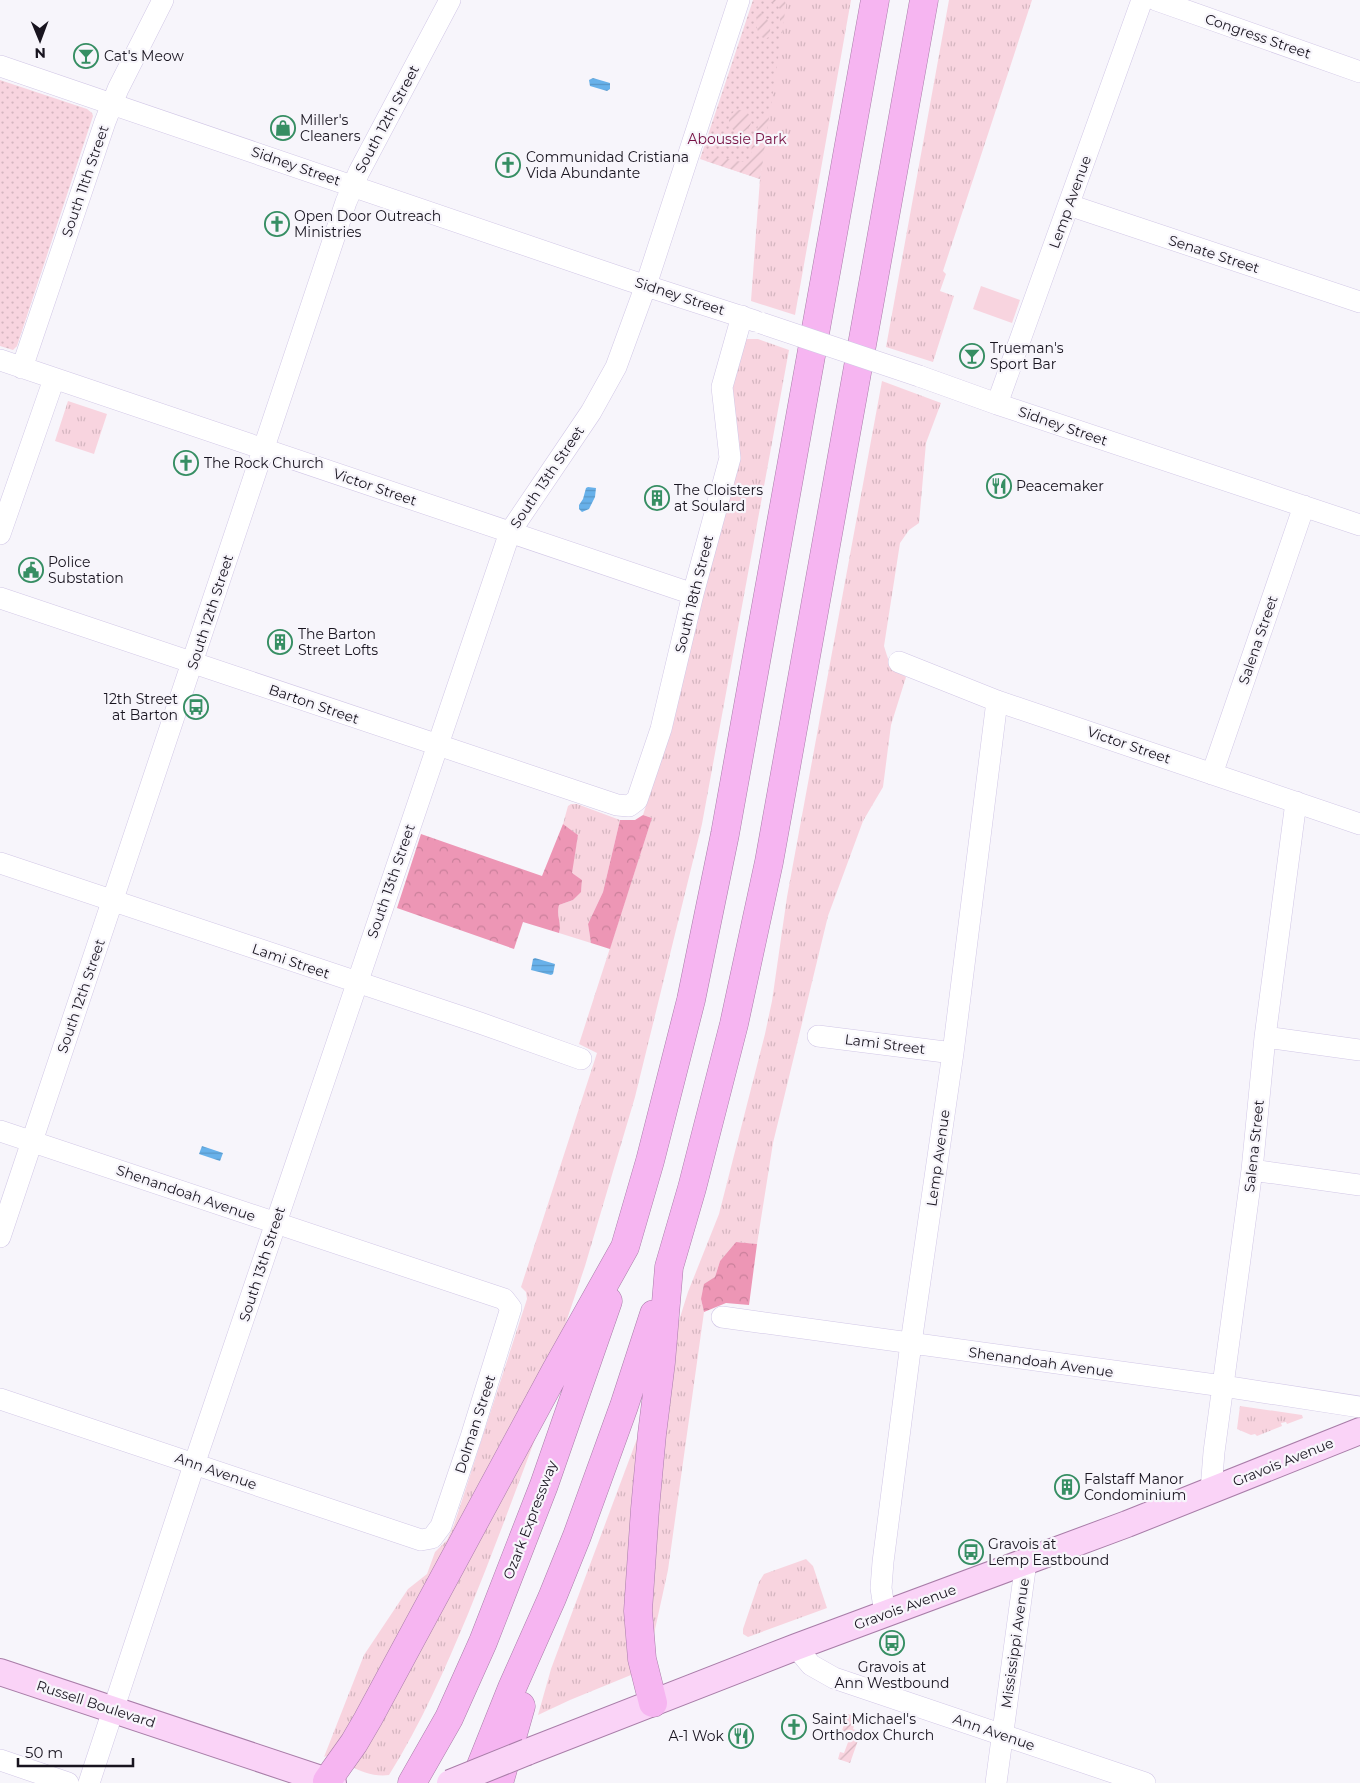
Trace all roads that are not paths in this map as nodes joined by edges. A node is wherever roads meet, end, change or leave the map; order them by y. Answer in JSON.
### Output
{"nodes":[{"id":1,"x":163,"y":0,"type":"edge"},
{"id":2,"x":450,"y":0,"type":"edge"},
{"id":3,"x":739,"y":0,"type":"edge"},
{"id":4,"x":875,"y":0,"type":"edge"},
{"id":5,"x":924,"y":0,"type":"edge"},
{"id":6,"x":1142,"y":0,"type":"edge"},
{"id":7,"x":1156,"y":0,"type":"edge"},
{"id":8,"x":0,"y":66,"type":"edge"},
{"id":9,"x":1360,"y":72,"type":"edge"},
{"id":10,"x":112,"y":104,"type":"junction"},
{"id":11,"x":352,"y":186,"type":"junction"},
{"id":12,"x":1068,"y":205,"type":"junction"},
{"id":13,"x":646,"y":285,"type":"junction"},
{"id":14,"x":1360,"y":302,"type":"edge"},
{"id":15,"x":751,"y":319,"type":"junction"},
{"id":16,"x":0,"y":360,"type":"edge"},
{"id":17,"x":22,"y":368,"type":"junction"},
{"id":18,"x":54,"y":379,"type":"junction"},
{"id":19,"x":997,"y":404,"type":"junction"},
{"id":20,"x":264,"y":450,"type":"junction"},
{"id":21,"x":1304,"y":506,"type":"junction"},
{"id":22,"x":1360,"y":525,"type":"edge"},
{"id":23,"x":510,"y":532,"type":"junction"},
{"id":24,"x":0,"y":534,"type":"edge"},
{"id":25,"x":693,"y":594,"type":"junction"},
{"id":26,"x":0,"y":598,"type":"edge"},
{"id":27,"x":899,"y":662,"type":"dead end"},
{"id":28,"x":193,"y":663,"type":"junction"},
{"id":29,"x":997,"y":701,"type":"junction"},
{"id":30,"x":438,"y":745,"type":"junction"},
{"id":31,"x":1212,"y":774,"type":"junction"},
{"id":32,"x":1296,"y":802,"type":"junction"},
{"id":33,"x":629,"y":806,"type":"joint"},
{"id":34,"x":1360,"y":824,"type":"edge"},
{"id":35,"x":0,"y":863,"type":"edge"},
{"id":36,"x":113,"y":901,"type":"junction"},
{"id":37,"x":356,"y":983,"type":"junction"},
{"id":38,"x":818,"y":1036,"type":"dead end"},
{"id":39,"x":1265,"y":1037,"type":"junction"},
{"id":40,"x":1360,"y":1050,"type":"edge"},
{"id":41,"x":953,"y":1053,"type":"junction"},
{"id":42,"x":581,"y":1059,"type":"dead end"},
{"id":43,"x":0,"y":1131,"type":"edge"},
{"id":44,"x":32,"y":1142,"type":"junction"},
{"id":45,"x":1252,"y":1170,"type":"junction"},
{"id":46,"x":1360,"y":1185,"type":"edge"},
{"id":47,"x":276,"y":1224,"type":"junction"},
{"id":48,"x":0,"y":1237,"type":"edge"},
{"id":49,"x":625,"y":1247,"type":"junction"},
{"id":50,"x":669,"y":1267,"type":"junction"},
{"id":51,"x":511,"y":1308,"type":"joint"},
{"id":52,"x":722,"y":1317,"type":"dead end"},
{"id":53,"x":911,"y":1344,"type":"junction"},
{"id":54,"x":1223,"y":1386,"type":"junction"},
{"id":55,"x":0,"y":1399,"type":"edge"},
{"id":56,"x":1360,"y":1407,"type":"edge"},
{"id":57,"x":1360,"y":1431,"type":"edge"},
{"id":58,"x":194,"y":1464,"type":"junction"},
{"id":59,"x":1212,"y":1490,"type":"junction"},
{"id":60,"x":432,"y":1538,"type":"joint"},
{"id":61,"x":1026,"y":1562,"type":"junction"},
{"id":62,"x":552,"y":1598,"type":"junction"},
{"id":63,"x":885,"y":1614,"type":"junction"},
{"id":64,"x":796,"y":1648,"type":"junction"},
{"id":65,"x":0,"y":1672,"type":"edge"},
{"id":66,"x":653,"y":1704,"type":"junction"},
{"id":67,"x":112,"y":1710,"type":"junction"},
{"id":68,"x":1003,"y":1735,"type":"junction"},
{"id":69,"x":0,"y":1760,"type":"edge"},
{"id":70,"x":329,"y":1782,"type":"edge"},
{"id":71,"x":68,"y":1783,"type":"edge"},
{"id":72,"x":89,"y":1783,"type":"edge"},
{"id":73,"x":412,"y":1783,"type":"edge"},
{"id":74,"x":450,"y":1783,"type":"edge"},
{"id":75,"x":474,"y":1783,"type":"edge"},
{"id":76,"x":499,"y":1783,"type":"edge"},
{"id":77,"x":996,"y":1783,"type":"edge"},
{"id":78,"x":1145,"y":1783,"type":"edge"}],
"edges":[{"from":1,"to":10,"type":"street","name":"South 11th Street"},
{"from":2,"to":11,"type":"street","name":"South 12th Street"},
{"from":3,"to":13,"type":"street","name":"South 13th Street"},
{"from":4,"to":49,"type":"highway"},
{"from":5,"to":50,"type":"highway"},
{"from":6,"to":12,"type":"street","name":"Lemp Avenue"},
{"from":7,"to":9,"type":"street","name":"Congress Street"},
{"from":8,"to":10,"type":"street","name":"Sidney Street"},
{"from":10,"to":11,"type":"street","name":"Sidney Street"},
{"from":10,"to":17,"type":"street","name":"South 11th Street"},
{"from":11,"to":13,"type":"street","name":"Sidney Street"},
{"from":11,"to":20,"type":"street","name":"South 12th Street"},
{"from":12,"to":14,"type":"street","name":"Senate Street"},
{"from":12,"to":19,"type":"street","name":"Lemp Avenue"},
{"from":13,"to":15,"type":"street","name":"Sidney Street"},
{"from":13,"to":23,"type":"street","name":"South 13th Street"},
{"from":15,"to":19,"type":"street","name":"Sidney Street","bridge":true},
{"from":15,"to":25,"type":"street","name":"South 18th Street"},
{"from":16,"to":17,"type":"street","name":"Victor Street"},
{"from":17,"to":18,"type":"street","name":"Victor Street"},
{"from":18,"to":20,"type":"street","name":"Victor Street"},
{"from":18,"to":24,"type":"street"},
{"from":19,"to":21,"type":"street","name":"Sidney Street"},
{"from":20,"to":23,"type":"street","name":"Victor Street"},
{"from":20,"to":28,"type":"street","name":"South 12th Street"},
{"from":21,"to":22,"type":"street","name":"Sidney Street"},
{"from":21,"to":31,"type":"street","name":"Salena Street"},
{"from":23,"to":25,"type":"street","name":"Victor Street"},
{"from":23,"to":30,"type":"street","name":"South 13th Street"},
{"from":25,"to":33,"type":"street","name":"South 18th Street"},
{"from":26,"to":28,"type":"street","name":"Barton Street"},
{"from":27,"to":29,"type":"street","name":"Victor Street"},
{"from":28,"to":30,"type":"street","name":"Barton Street"},
{"from":28,"to":36,"type":"street","name":"South 12th Street"},
{"from":29,"to":31,"type":"street","name":"Victor Street"},
{"from":29,"to":41,"type":"street","name":"Lemp Avenue"},
{"from":30,"to":33,"type":"street","name":"Barton Street"},
{"from":30,"to":37,"type":"street","name":"South 13th Street"},
{"from":31,"to":32,"type":"street","name":"Victor Street"},
{"from":32,"to":34,"type":"street","name":"Victor Street"},
{"from":32,"to":39,"type":"street","name":"Salena Street"},
{"from":35,"to":36,"type":"street","name":"Lami Street"},
{"from":36,"to":37,"type":"street","name":"Lami Street"},
{"from":36,"to":44,"type":"street","name":"South 12th Street"},
{"from":37,"to":42,"type":"street","name":"Lami Street"},
{"from":37,"to":47,"type":"street","name":"South 13th Street"},
{"from":38,"to":41,"type":"street","name":"Lami Street"},
{"from":39,"to":40,"type":"street"},
{"from":39,"to":45,"type":"street","name":"Salena Street"},
{"from":41,"to":53,"type":"street","name":"Lemp Avenue"},
{"from":43,"to":44,"type":"street","name":"Shenandoah Avenue"},
{"from":44,"to":47,"type":"street","name":"Shenandoah Avenue"},
{"from":44,"to":48,"type":"street","name":"South 12th Street"},
{"from":45,"to":46,"type":"street"},
{"from":45,"to":54,"type":"street","name":"Salena Street"},
{"from":47,"to":51,"type":"street","name":"Shenandoah Avenue"},
{"from":47,"to":58,"type":"street","name":"South 13th Street"},
{"from":49,"to":70,"type":"highway"},
{"from":49,"to":73,"type":"highway","name":"Ozark Expressway"},
{"from":50,"to":62,"type":"highway"},
{"from":50,"to":66,"type":"highway"},
{"from":51,"to":60,"type":"street","name":"Dolman Street"},
{"from":52,"to":53,"type":"street","name":"Shenandoah Avenue"},
{"from":53,"to":54,"type":"street","name":"Shenandoah Avenue"},
{"from":53,"to":63,"type":"street","name":"Lemp Avenue"},
{"from":54,"to":56,"type":"street","name":"Shenandoah Avenue"},
{"from":54,"to":59,"type":"street","name":"Salena Street"},
{"from":55,"to":58,"type":"street","name":"Ann Avenue"},
{"from":57,"to":59,"type":"main road","name":"Gravois Avenue"},
{"from":58,"to":60,"type":"street","name":"Ann Avenue"},
{"from":58,"to":67,"type":"street","name":"South 13th Street"},
{"from":59,"to":61,"type":"main road","name":"Gravois Avenue"},
{"from":61,"to":63,"type":"main road","name":"Gravois Avenue"},
{"from":61,"to":68,"type":"street","name":"Mississippi Avenue"},
{"from":62,"to":75,"type":"highway"},
{"from":62,"to":76,"type":"highway"},
{"from":63,"to":64,"type":"main road","name":"Gravois Avenue"},
{"from":64,"to":66,"type":"main road","name":"Gravois Avenue"},
{"from":64,"to":68,"type":"street","name":"Ann Avenue"},
{"from":65,"to":67,"type":"main road","name":"Russell Boulevard"},
{"from":66,"to":74,"type":"main road","name":"Gravois Avenue","bridge":true},
{"from":67,"to":70,"type":"main road","name":"Russell Boulevard"},
{"from":67,"to":72,"type":"street","name":"South 13th Street"},
{"from":68,"to":77,"type":"street","name":"Mississippi Avenue"},
{"from":68,"to":78,"type":"street","name":"Ann Avenue"},
{"from":69,"to":71,"type":"street"}]}
